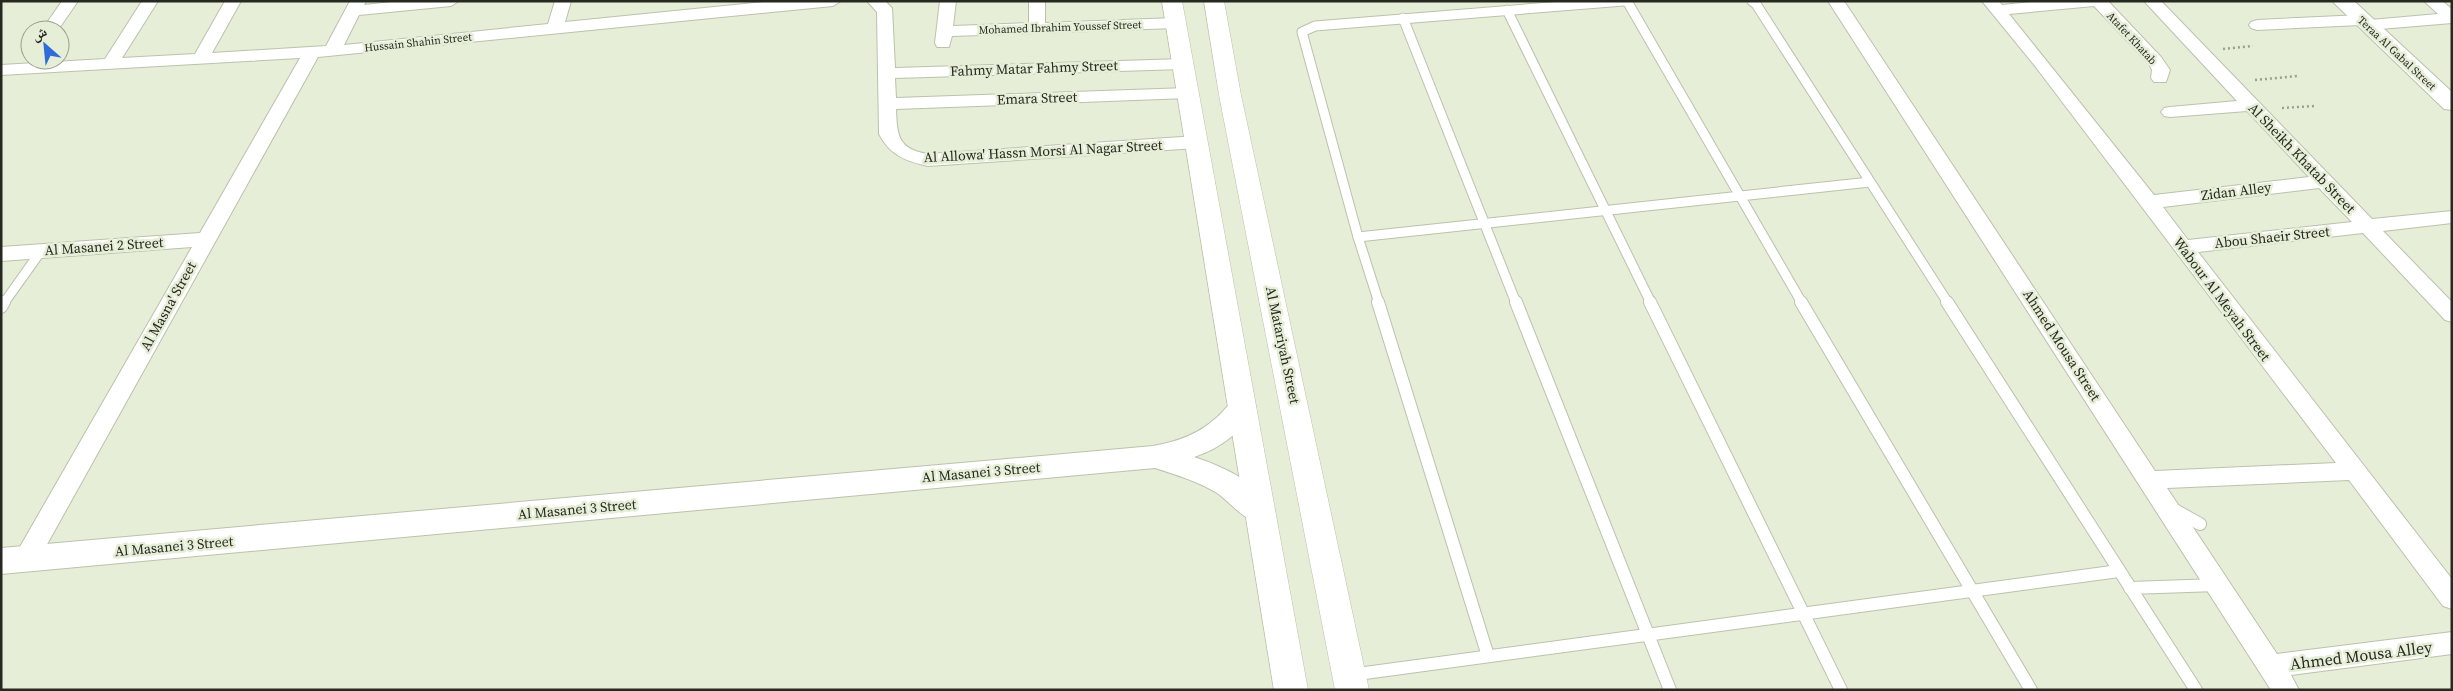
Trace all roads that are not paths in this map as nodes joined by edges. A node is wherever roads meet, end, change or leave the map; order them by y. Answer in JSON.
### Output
{"nodes":[{"id":1,"x":70,"y":1,"type":"edge"},
{"id":2,"x":150,"y":1,"type":"edge"},
{"id":3,"x":233,"y":1,"type":"edge"},
{"id":4,"x":451,"y":1,"type":"edge"},
{"id":5,"x":564,"y":1,"type":"edge"},
{"id":6,"x":833,"y":1,"type":"edge"},
{"id":7,"x":875,"y":1,"type":"edge"},
{"id":8,"x":948,"y":1,"type":"edge"},
{"id":9,"x":1037,"y":1,"type":"edge"},
{"id":10,"x":1214,"y":1,"type":"edge"},
{"id":11,"x":1626,"y":1,"type":"edge"},
{"id":12,"x":1752,"y":1,"type":"edge"},
{"id":13,"x":1836,"y":1,"type":"edge"},
{"id":14,"x":2099,"y":1,"type":"edge"},
{"id":15,"x":2152,"y":1,"type":"edge"},
{"id":16,"x":2342,"y":1,"type":"edge"},
{"id":17,"x":2432,"y":1,"type":"edge"},
{"id":18,"x":751,"y":4,"type":"edge"},
{"id":19,"x":355,"y":6,"type":"edge"},
{"id":20,"x":1994,"y":6,"type":"edge"},
{"id":21,"x":654,"y":9,"type":"edge"},
{"id":22,"x":1507,"y":10,"type":"junction"},
{"id":23,"x":1173,"y":12,"type":"edge"},
{"id":24,"x":1403,"y":18,"type":"junction"},
{"id":25,"x":2452,"y":18,"type":"edge"},
{"id":26,"x":57,"y":20,"type":"edge"},
{"id":27,"x":2365,"y":22,"type":"junction"},
{"id":28,"x":2256,"y":26,"type":"dead end"},
{"id":29,"x":555,"y":27,"type":"junction"},
{"id":30,"x":1037,"y":27,"type":"junction"},
{"id":31,"x":322,"y":52,"type":"junction"},
{"id":32,"x":201,"y":58,"type":"junction"},
{"id":33,"x":70,"y":64,"type":"edge"},
{"id":34,"x":110,"y":64,"type":"junction"},
{"id":35,"x":1183,"y":64,"type":"junction"},
{"id":36,"x":20,"y":65,"type":"edge"},
{"id":37,"x":1,"y":70,"type":"edge"},
{"id":38,"x":886,"y":73,"type":"junction"},
{"id":39,"x":2160,"y":78,"type":"dead end"},
{"id":40,"x":1188,"y":93,"type":"junction"},
{"id":41,"x":886,"y":104,"type":"junction"},
{"id":42,"x":2452,"y":104,"type":"edge"},
{"id":43,"x":2254,"y":108,"type":"junction"},
{"id":44,"x":2170,"y":112,"type":"dead end"},
{"id":45,"x":1196,"y":142,"type":"junction"},
{"id":46,"x":2324,"y":181,"type":"junction"},
{"id":47,"x":1870,"y":182,"type":"junction"},
{"id":48,"x":1738,"y":196,"type":"junction"},
{"id":49,"x":2148,"y":202,"type":"junction"},
{"id":50,"x":1606,"y":210,"type":"junction"},
{"id":51,"x":2452,"y":217,"type":"edge"},
{"id":52,"x":1484,"y":223,"type":"junction"},
{"id":53,"x":2367,"y":226,"type":"junction"},
{"id":54,"x":1358,"y":237,"type":"junction"},
{"id":55,"x":206,"y":239,"type":"junction"},
{"id":56,"x":2182,"y":247,"type":"junction"},
{"id":57,"x":41,"y":251,"type":"junction"},
{"id":58,"x":1,"y":254,"type":"edge"},
{"id":59,"x":1,"y":307,"type":"edge"},
{"id":60,"x":2452,"y":315,"type":"edge"},
{"id":61,"x":1242,"y":406,"type":"junction"},
{"id":62,"x":1153,"y":456,"type":"junction"},
{"id":63,"x":2354,"y":471,"type":"junction"},
{"id":64,"x":2151,"y":480,"type":"junction"},
{"id":65,"x":2167,"y":506,"type":"junction"},
{"id":66,"x":1260,"y":511,"type":"junction"},
{"id":67,"x":2200,"y":524,"type":"dead end"},
{"id":68,"x":13,"y":560,"type":"edge"},
{"id":69,"x":2119,"y":571,"type":"junction"},
{"id":70,"x":2217,"y":584,"type":"junction"},
{"id":71,"x":2130,"y":588,"type":"junction"},
{"id":72,"x":1972,"y":591,"type":"junction"},
{"id":73,"x":2452,"y":598,"type":"edge"},
{"id":74,"x":1804,"y":614,"type":"junction"},
{"id":75,"x":1650,"y":634,"type":"junction"},
{"id":76,"x":2452,"y":643,"type":"edge"},
{"id":77,"x":1488,"y":656,"type":"junction"},
{"id":78,"x":2270,"y":666,"type":"junction"},
{"id":79,"x":1351,"y":682,"type":"edge"},
{"id":80,"x":1291,"y":690,"type":"edge"},
{"id":81,"x":1670,"y":690,"type":"edge"},
{"id":82,"x":1841,"y":690,"type":"edge"},
{"id":83,"x":2031,"y":690,"type":"edge"},
{"id":84,"x":2196,"y":690,"type":"edge"},
{"id":85,"x":2286,"y":690,"type":"edge"}],
"edges":[{"from":1,"to":26,"type":"street"},
{"from":2,"to":34,"type":"street"},
{"from":3,"to":32,"type":"street"},
{"from":4,"to":19,"type":"street"},
{"from":5,"to":29,"type":"street"},
{"from":6,"to":18,"type":"street","name":"Hussain Shahin Street"},
{"from":7,"to":38,"type":"street","name":"Al Allowa' Hassn Morsi Al Nagar Street"},
{"from":8,"to":30,"type":"street","name":"Mohamed Ibrahim Youssef Street"},
{"from":9,"to":30,"type":"street"},
{"from":10,"to":79,"type":"main road","name":"Al Matariyah Street"},
{"from":11,"to":22,"type":"lane"},
{"from":11,"to":48,"type":"lane"},
{"from":12,"to":47,"type":"lane"},
{"from":13,"to":64,"type":"street","name":"Ahmed Mousa Street"},
{"from":14,"to":20,"type":"street","name":"Atafet Khatab"},
{"from":14,"to":39,"type":"street","name":"Atafet Khatab"},
{"from":15,"to":43,"type":"street","name":"Al Sheikh Khatab Street"},
{"from":16,"to":27,"type":"street","name":"Teraa Al Gabal Street"},
{"from":17,"to":25,"type":"street"},
{"from":18,"to":21,"type":"street","name":"Hussain Shahin Street"},
{"from":19,"to":31,"type":"street","name":"Al Masna' Street"},
{"from":20,"to":49,"type":"street","name":"Wabour Al Meyah Street"},
{"from":21,"to":29,"type":"street","name":"Hussain Shahin Street"},
{"from":22,"to":24,"type":"lane"},
{"from":22,"to":50,"type":"lane"},
{"from":23,"to":30,"type":"street","name":"Mohamed Ibrahim Youssef Street"},
{"from":23,"to":35,"type":"main road"},
{"from":24,"to":52,"type":"lane"},
{"from":24,"to":54,"type":"lane"},
{"from":25,"to":27,"type":"street"},
{"from":27,"to":28,"type":"street"},
{"from":27,"to":42,"type":"street","name":"Teraa Al Gabal Street"},
{"from":29,"to":31,"type":"street","name":"Hussain Shahin Street"},
{"from":31,"to":32,"type":"street","name":"Hussain Shahin Street"},
{"from":31,"to":55,"type":"street","name":"Al Masna' Street"},
{"from":32,"to":34,"type":"street","name":"Hussain Shahin Street"},
{"from":33,"to":34,"type":"street","name":"Hussain Shahin Street"},
{"from":35,"to":38,"type":"street","name":"Fahmy Matar Fahmy Street"},
{"from":35,"to":40,"type":"main road"},
{"from":36,"to":37,"type":"street","name":"Hussain Shahin Street"},
{"from":38,"to":41,"type":"street","name":"Al Allowa' Hassn Morsi Al Nagar Street"},
{"from":40,"to":41,"type":"street","name":"Emara Street"},
{"from":40,"to":45,"type":"main road"},
{"from":41,"to":45,"type":"street","name":"Al Allowa' Hassn Morsi Al Nagar Street"},
{"from":43,"to":44,"type":"street"},
{"from":43,"to":46,"type":"street","name":"Al Sheikh Khatab Street"},
{"from":45,"to":61,"type":"main road"},
{"from":46,"to":49,"type":"street","name":"Zidan Alley"},
{"from":46,"to":53,"type":"street","name":"Al Sheikh Khatab Street"},
{"from":47,"to":48,"type":"lane"},
{"from":47,"to":69,"type":"lane"},
{"from":48,"to":50,"type":"lane"},
{"from":48,"to":72,"type":"lane"},
{"from":49,"to":56,"type":"street","name":"Wabour Al Meyah Street"},
{"from":50,"to":52,"type":"lane"},
{"from":50,"to":74,"type":"lane"},
{"from":51,"to":53,"type":"street","name":"Abou Shaeir Street"},
{"from":52,"to":54,"type":"lane"},
{"from":52,"to":75,"type":"lane"},
{"from":53,"to":56,"type":"street","name":"Abou Shaeir Street"},
{"from":53,"to":60,"type":"street","name":"Al Sheikh Khatab Street"},
{"from":54,"to":77,"type":"lane"},
{"from":55,"to":57,"type":"street","name":"Al Masanei 2 Street"},
{"from":55,"to":68,"type":"street","name":"Al Masna' Street"},
{"from":56,"to":63,"type":"street","name":"Wabour Al Meyah Street"},
{"from":57,"to":58,"type":"street","name":"Al Masanei 2 Street"},
{"from":57,"to":59,"type":"lane"},
{"from":61,"to":62,"type":"street","name":"Al Masanei 3 Street"},
{"from":61,"to":66,"type":"main road"},
{"from":62,"to":66,"type":"street","name":"Al Masanei 3 Street"},
{"from":62,"to":68,"type":"street","name":"Al Masanei 3 Street"},
{"from":63,"to":64,"type":"street"},
{"from":63,"to":73,"type":"street","name":"Wabour Al Meyah Street"},
{"from":64,"to":65,"type":"street","name":"Ahmed Mousa Street"},
{"from":65,"to":67,"type":"lane"},
{"from":65,"to":70,"type":"street","name":"Ahmed Mousa Street"},
{"from":66,"to":80,"type":"main road"},
{"from":69,"to":71,"type":"lane"},
{"from":69,"to":72,"type":"lane"},
{"from":70,"to":71,"type":"lane"},
{"from":70,"to":78,"type":"street","name":"Ahmed Mousa Street"},
{"from":71,"to":84,"type":"lane"},
{"from":72,"to":74,"type":"lane"},
{"from":72,"to":83,"type":"lane"},
{"from":74,"to":75,"type":"lane"},
{"from":74,"to":82,"type":"lane"},
{"from":75,"to":77,"type":"lane"},
{"from":75,"to":81,"type":"lane"},
{"from":76,"to":78,"type":"street","name":"Ahmed Mousa Alley"},
{"from":77,"to":79,"type":"lane"},
{"from":78,"to":85,"type":"street","name":"Ahmed Mousa Street"}]}
